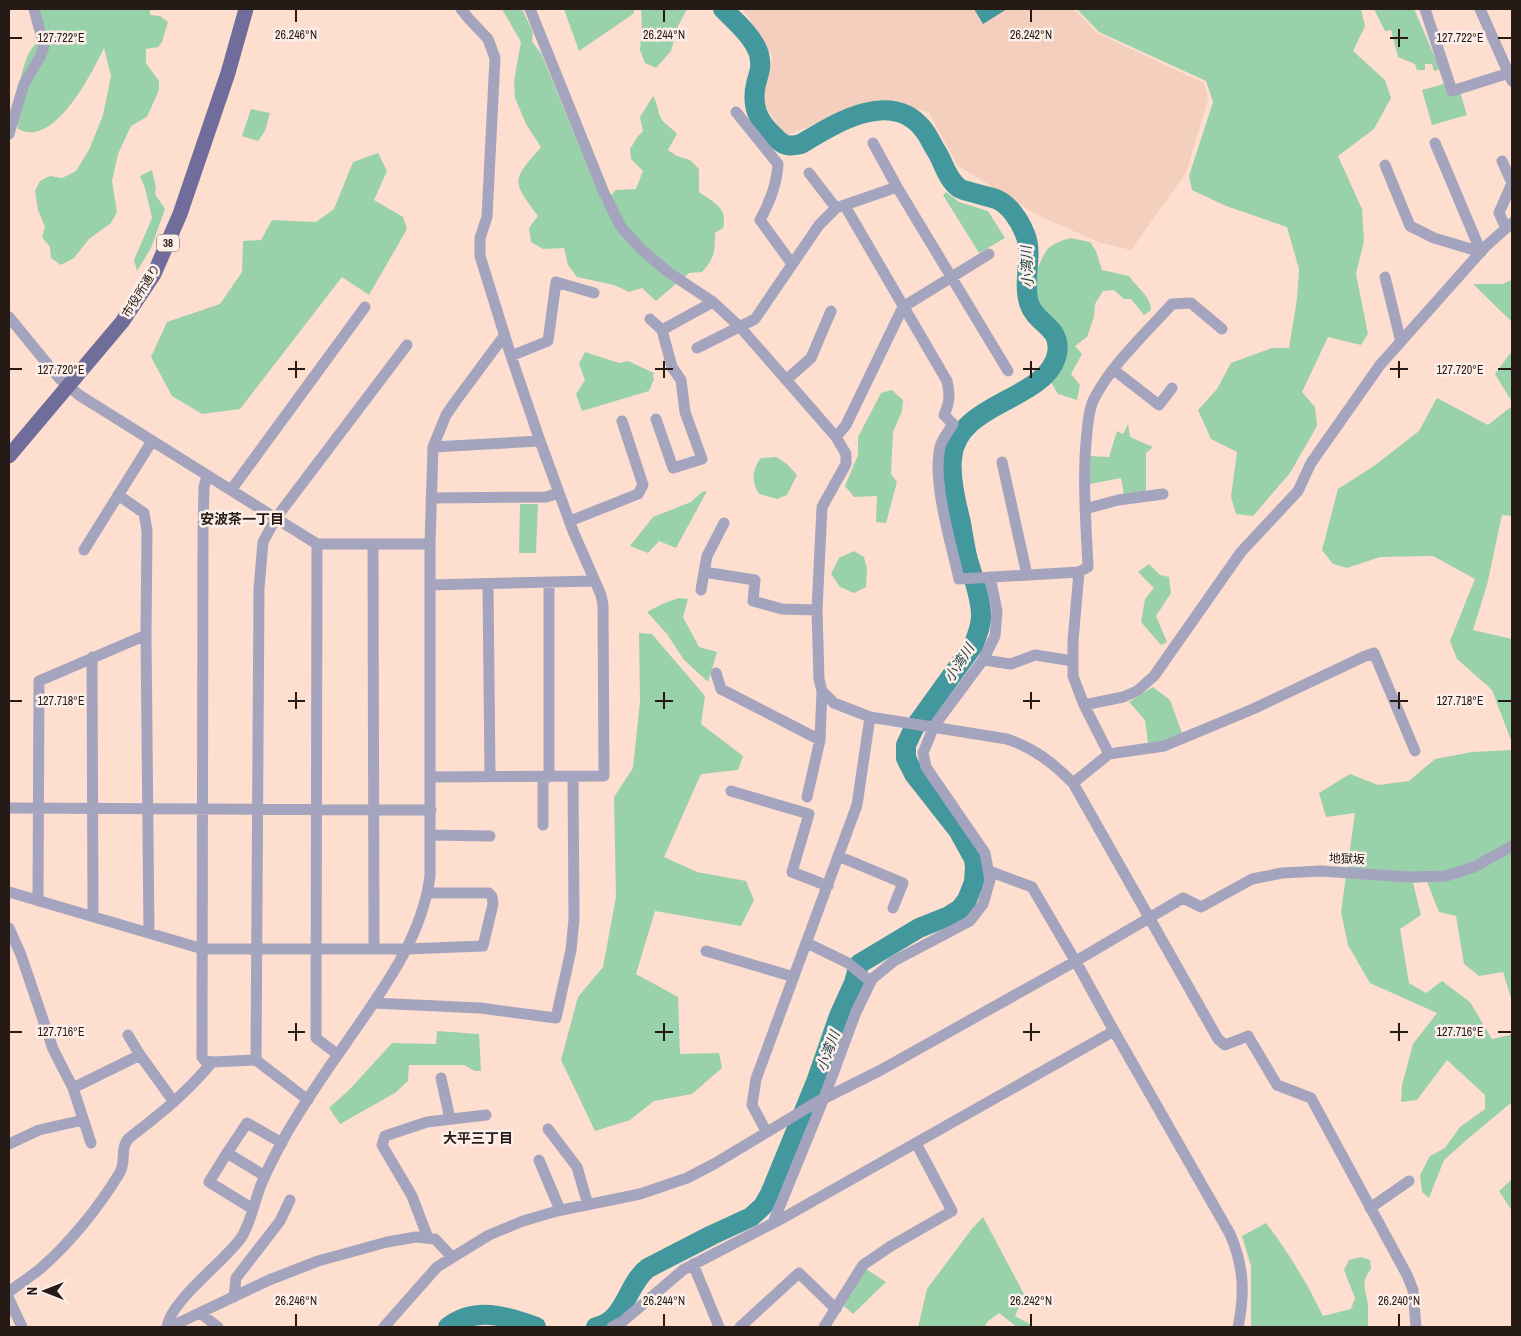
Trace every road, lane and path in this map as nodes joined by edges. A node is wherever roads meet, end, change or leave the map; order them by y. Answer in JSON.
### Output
{"nodes":[{"id":1,"x":34,"y":9,"type":"edge"},
{"id":2,"x":246,"y":9,"type":"edge"},
{"id":3,"x":461,"y":9,"type":"edge"},
{"id":4,"x":530,"y":9,"type":"edge"},
{"id":5,"x":1425,"y":9,"type":"edge"},
{"id":6,"x":1480,"y":9,"type":"edge"},
{"id":7,"x":1510,"y":77,"type":"edge"},
{"id":8,"x":736,"y":112,"type":"dead end"},
{"id":9,"x":9,"y":134,"type":"edge"},
{"id":10,"x":873,"y":143,"type":"dead end"},
{"id":11,"x":1434,"y":143,"type":"dead end"},
{"id":12,"x":1502,"y":161,"type":"dead end"},
{"id":13,"x":1385,"y":165,"type":"dead end"},
{"id":14,"x":810,"y":173,"type":"dead end"},
{"id":15,"x":897,"y":187,"type":"junction"},
{"id":16,"x":841,"y":207,"type":"junction"},
{"id":17,"x":1509,"y":225,"type":"edge"},
{"id":18,"x":1481,"y":252,"type":"junction"},
{"id":19,"x":989,"y":254,"type":"dead end"},
{"id":20,"x":792,"y":264,"type":"junction"},
{"id":21,"x":952,"y":276,"type":"junction"},
{"id":22,"x":1385,"y":277,"type":"dead end"},
{"id":23,"x":594,"y":293,"type":"dead end"},
{"id":24,"x":713,"y":302,"type":"junction"},
{"id":25,"x":365,"y":307,"type":"dead end"},
{"id":26,"x":903,"y":307,"type":"junction"},
{"id":27,"x":831,"y":311,"type":"dead end"},
{"id":28,"x":9,"y":317,"type":"edge"},
{"id":29,"x":650,"y":319,"type":"dead end"},
{"id":30,"x":740,"y":327,"type":"junction"},
{"id":31,"x":1222,"y":329,"type":"dead end"},
{"id":32,"x":662,"y":330,"type":"junction"},
{"id":33,"x":504,"y":336,"type":"junction"},
{"id":34,"x":1401,"y":342,"type":"junction"},
{"id":35,"x":407,"y":345,"type":"dead end"},
{"id":36,"x":697,"y":348,"type":"dead end"},
{"id":37,"x":510,"y":356,"type":"junction"},
{"id":38,"x":1114,"y":370,"type":"junction"},
{"id":39,"x":1008,"y":371,"type":"dead end"},
{"id":40,"x":786,"y":380,"type":"junction"},
{"id":41,"x":68,"y":386,"type":"junction"},
{"id":42,"x":1172,"y":388,"type":"dead end"},
{"id":43,"x":656,"y":419,"type":"dead end"},
{"id":44,"x":622,"y":421,"type":"dead end"},
{"id":45,"x":836,"y":437,"type":"junction"},
{"id":46,"x":152,"y":441,"type":"junction"},
{"id":47,"x":540,"y":441,"type":"junction"},
{"id":48,"x":433,"y":447,"type":"junction"},
{"id":49,"x":9,"y":456,"type":"edge"},
{"id":50,"x":1002,"y":462,"type":"dead end"},
{"id":51,"x":207,"y":476,"type":"junction"},
{"id":52,"x":230,"y":490,"type":"junction"},
{"id":53,"x":559,"y":494,"type":"junction"},
{"id":54,"x":1163,"y":494,"type":"dead end"},
{"id":55,"x":118,"y":495,"type":"junction"},
{"id":56,"x":431,"y":498,"type":"junction"},
{"id":57,"x":1085,"y":509,"type":"junction"},
{"id":58,"x":276,"y":518,"type":"junction"},
{"id":59,"x":570,"y":522,"type":"junction"},
{"id":60,"x":724,"y":523,"type":"dead end"},
{"id":61,"x":316,"y":544,"type":"junction"},
{"id":62,"x":430,"y":544,"type":"junction"},
{"id":63,"x":373,"y":545,"type":"junction"},
{"id":64,"x":84,"y":550,"type":"dead end"},
{"id":65,"x":704,"y":572,"type":"junction"},
{"id":66,"x":1079,"y":572,"type":"junction"},
{"id":67,"x":1027,"y":575,"type":"junction"},
{"id":68,"x":989,"y":577,"type":"junction"},
{"id":69,"x":594,"y":582,"type":"junction"},
{"id":70,"x":488,"y":584,"type":"junction"},
{"id":71,"x":549,"y":584,"type":"junction"},
{"id":72,"x":430,"y":585,"type":"junction"},
{"id":73,"x":701,"y":590,"type":"dead end"},
{"id":74,"x":817,"y":610,"type":"junction"},
{"id":75,"x":146,"y":635,"type":"junction"},
{"id":76,"x":92,"y":657,"type":"junction"},
{"id":77,"x":983,"y":660,"type":"junction"},
{"id":78,"x":1073,"y":661,"type":"junction"},
{"id":79,"x":716,"y":673,"type":"dead end"},
{"id":80,"x":822,"y":691,"type":"junction"},
{"id":81,"x":1084,"y":705,"type":"junction"},
{"id":82,"x":870,"y":717,"type":"junction"},
{"id":83,"x":932,"y":726,"type":"junction"},
{"id":84,"x":820,"y":740,"type":"junction"},
{"id":85,"x":1416,"y":752,"type":"dead end"},
{"id":86,"x":1109,"y":754,"type":"junction"},
{"id":87,"x":490,"y":776,"type":"junction"},
{"id":88,"x":431,"y":777,"type":"junction"},
{"id":89,"x":546,"y":777,"type":"junction"},
{"id":90,"x":573,"y":777,"type":"junction"},
{"id":91,"x":1073,"y":783,"type":"junction"},
{"id":92,"x":731,"y":791,"type":"dead end"},
{"id":93,"x":807,"y":797,"type":"dead end"},
{"id":94,"x":9,"y":808,"type":"edge"},
{"id":95,"x":38,"y":808,"type":"junction"},
{"id":96,"x":94,"y":808,"type":"junction"},
{"id":97,"x":148,"y":809,"type":"junction"},
{"id":98,"x":203,"y":809,"type":"junction"},
{"id":99,"x":258,"y":809,"type":"junction"},
{"id":100,"x":316,"y":809,"type":"junction"},
{"id":101,"x":374,"y":809,"type":"junction"},
{"id":102,"x":431,"y":810,"type":"junction"},
{"id":103,"x":543,"y":825,"type":"dead end"},
{"id":104,"x":430,"y":835,"type":"junction"},
{"id":105,"x":490,"y":836,"type":"dead end"},
{"id":106,"x":1512,"y":846,"type":"edge"},
{"id":107,"x":838,"y":856,"type":"junction"},
{"id":108,"x":989,"y":871,"type":"junction"},
{"id":109,"x":828,"y":886,"type":"junction"},
{"id":110,"x":9,"y":892,"type":"edge"},
{"id":111,"x":428,"y":893,"type":"junction"},
{"id":112,"x":38,"y":901,"type":"junction"},
{"id":113,"x":892,"y":908,"type":"dead end"},
{"id":114,"x":93,"y":916,"type":"junction"},
{"id":115,"x":1150,"y":918,"type":"junction"},
{"id":116,"x":9,"y":928,"type":"edge"},
{"id":117,"x":149,"y":933,"type":"junction"},
{"id":118,"x":807,"y":944,"type":"junction"},
{"id":119,"x":203,"y":949,"type":"junction"},
{"id":120,"x":316,"y":949,"type":"junction"},
{"id":121,"x":374,"y":949,"type":"junction"},
{"id":122,"x":407,"y":949,"type":"junction"},
{"id":123,"x":257,"y":950,"type":"junction"},
{"id":124,"x":706,"y":951,"type":"dead end"},
{"id":125,"x":1076,"y":961,"type":"junction"},
{"id":126,"x":794,"y":977,"type":"junction"},
{"id":127,"x":871,"y":982,"type":"junction"},
{"id":128,"x":373,"y":1003,"type":"junction"},
{"id":129,"x":1114,"y":1031,"type":"junction"},
{"id":130,"x":128,"y":1035,"type":"dead end"},
{"id":131,"x":337,"y":1054,"type":"junction"},
{"id":132,"x":140,"y":1056,"type":"junction"},
{"id":133,"x":256,"y":1060,"type":"junction"},
{"id":134,"x":212,"y":1062,"type":"junction"},
{"id":135,"x":441,"y":1078,"type":"dead end"},
{"id":136,"x":73,"y":1088,"type":"junction"},
{"id":137,"x":308,"y":1100,"type":"junction"},
{"id":138,"x":821,"y":1100,"type":"junction"},
{"id":139,"x":174,"y":1102,"type":"junction"},
{"id":140,"x":486,"y":1115,"type":"dead end"},
{"id":141,"x":450,"y":1119,"type":"junction"},
{"id":142,"x":83,"y":1120,"type":"junction"},
{"id":143,"x":548,"y":1129,"type":"dead end"},
{"id":144,"x":766,"y":1131,"type":"junction"},
{"id":145,"x":91,"y":1143,"type":"dead end"},
{"id":146,"x":282,"y":1143,"type":"junction"},
{"id":147,"x":9,"y":1144,"type":"edge"},
{"id":148,"x":916,"y":1144,"type":"junction"},
{"id":149,"x":227,"y":1153,"type":"junction"},
{"id":150,"x":539,"y":1160,"type":"dead end"},
{"id":151,"x":265,"y":1176,"type":"junction"},
{"id":152,"x":1409,"y":1181,"type":"dead end"},
{"id":153,"x":290,"y":1200,"type":"dead end"},
{"id":154,"x":588,"y":1205,"type":"junction"},
{"id":155,"x":1370,"y":1208,"type":"junction"},
{"id":156,"x":253,"y":1209,"type":"junction"},
{"id":157,"x":560,"y":1210,"type":"junction"},
{"id":158,"x":774,"y":1223,"type":"junction"},
{"id":159,"x":428,"y":1238,"type":"junction"},
{"id":160,"x":452,"y":1257,"type":"junction"},
{"id":161,"x":693,"y":1264,"type":"junction"},
{"id":162,"x":9,"y":1292,"type":"edge"},
{"id":163,"x":234,"y":1297,"type":"junction"},
{"id":164,"x":9,"y":1299,"type":"edge"},
{"id":165,"x":836,"y":1309,"type":"junction"},
{"id":166,"x":200,"y":1313,"type":"junction"},
{"id":167,"x":22,"y":1327,"type":"edge"},
{"id":168,"x":169,"y":1327,"type":"edge"},
{"id":169,"x":218,"y":1327,"type":"edge"},
{"id":170,"x":384,"y":1327,"type":"edge"},
{"id":171,"x":612,"y":1327,"type":"edge"},
{"id":172,"x":719,"y":1327,"type":"edge"},
{"id":173,"x":740,"y":1327,"type":"edge"},
{"id":174,"x":824,"y":1327,"type":"edge"},
{"id":175,"x":1238,"y":1327,"type":"edge"},
{"id":176,"x":1416,"y":1327,"type":"edge"}],
"edges":[{"from":1,"to":9,"type":"street"},
{"from":2,"to":41,"type":"main road","name":"市役所通り","number":"38"},
{"from":3,"to":33,"type":"street"},
{"from":4,"to":24,"type":"street"},
{"from":5,"to":7,"type":"street"},
{"from":6,"to":7,"type":"street"},
{"from":8,"to":20,"type":"street"},
{"from":10,"to":15,"type":"street"},
{"from":11,"to":18,"type":"street"},
{"from":12,"to":17,"type":"street"},
{"from":13,"to":18,"type":"street"},
{"from":14,"to":16,"type":"street"},
{"from":15,"to":16,"type":"street"},
{"from":15,"to":21,"type":"street"},
{"from":16,"to":20,"type":"street"},
{"from":16,"to":26,"type":"street"},
{"from":17,"to":18,"type":"street"},
{"from":18,"to":34,"type":"street"},
{"from":19,"to":21,"type":"street"},
{"from":20,"to":30,"type":"street"},
{"from":21,"to":26,"type":"street"},
{"from":21,"to":39,"type":"street"},
{"from":22,"to":34,"type":"street"},
{"from":23,"to":37,"type":"street"},
{"from":24,"to":30,"type":"street"},
{"from":24,"to":32,"type":"street"},
{"from":25,"to":52,"type":"street"},
{"from":26,"to":45,"type":"street"},
{"from":26,"to":68,"type":"street"},
{"from":27,"to":40,"type":"street"},
{"from":28,"to":41,"type":"street"},
{"from":29,"to":32,"type":"street"},
{"from":30,"to":36,"type":"street"},
{"from":30,"to":40,"type":"street"},
{"from":31,"to":38,"type":"street"},
{"from":32,"to":43,"type":"street"},
{"from":33,"to":37,"type":"street"},
{"from":33,"to":48,"type":"street"},
{"from":34,"to":81,"type":"street"},
{"from":35,"to":58,"type":"street"},
{"from":37,"to":47,"type":"street"},
{"from":38,"to":42,"type":"street"},
{"from":38,"to":57,"type":"street"},
{"from":40,"to":45,"type":"street"},
{"from":41,"to":46,"type":"street"},
{"from":41,"to":49,"type":"main road","name":"市役所通り","number":"38"},
{"from":44,"to":59,"type":"street"},
{"from":45,"to":74,"type":"street"},
{"from":46,"to":51,"type":"street"},
{"from":46,"to":55,"type":"street"},
{"from":47,"to":48,"type":"street"},
{"from":47,"to":53,"type":"street"},
{"from":48,"to":56,"type":"street"},
{"from":50,"to":67,"type":"street"},
{"from":51,"to":52,"type":"street"},
{"from":51,"to":98,"type":"street"},
{"from":52,"to":58,"type":"street"},
{"from":53,"to":56,"type":"street"},
{"from":53,"to":59,"type":"street"},
{"from":54,"to":57,"type":"street"},
{"from":55,"to":64,"type":"street"},
{"from":55,"to":75,"type":"street"},
{"from":56,"to":62,"type":"street"},
{"from":57,"to":66,"type":"street"},
{"from":58,"to":61,"type":"street"},
{"from":58,"to":99,"type":"street"},
{"from":59,"to":69,"type":"street"},
{"from":60,"to":65,"type":"street"},
{"from":61,"to":63,"type":"street"},
{"from":61,"to":100,"type":"street"},
{"from":62,"to":63,"type":"street"},
{"from":62,"to":72,"type":"street"},
{"from":63,"to":101,"type":"street"},
{"from":65,"to":73,"type":"street"},
{"from":65,"to":74,"type":"street"},
{"from":66,"to":67,"type":"street"},
{"from":66,"to":78,"type":"street"},
{"from":67,"to":68,"type":"street"},
{"from":68,"to":77,"type":"street"},
{"from":69,"to":71,"type":"street"},
{"from":69,"to":90,"type":"street"},
{"from":70,"to":71,"type":"street"},
{"from":70,"to":72,"type":"street"},
{"from":70,"to":87,"type":"street"},
{"from":71,"to":89,"type":"street"},
{"from":72,"to":88,"type":"street"},
{"from":74,"to":80,"type":"street"},
{"from":75,"to":76,"type":"street"},
{"from":75,"to":97,"type":"street"},
{"from":76,"to":95,"type":"street"},
{"from":76,"to":96,"type":"street"},
{"from":77,"to":78,"type":"street"},
{"from":77,"to":83,"type":"street"},
{"from":78,"to":81,"type":"street"},
{"from":79,"to":84,"type":"street"},
{"from":80,"to":82,"type":"street"},
{"from":80,"to":84,"type":"street"},
{"from":81,"to":86,"type":"street"},
{"from":82,"to":83,"type":"street"},
{"from":82,"to":107,"type":"street"},
{"from":83,"to":91,"type":"street"},
{"from":83,"to":108,"type":"street"},
{"from":84,"to":93,"type":"street"},
{"from":85,"to":86,"type":"street"},
{"from":86,"to":91,"type":"street"},
{"from":87,"to":88,"type":"street"},
{"from":87,"to":89,"type":"street"},
{"from":88,"to":102,"type":"street"},
{"from":89,"to":90,"type":"street"},
{"from":89,"to":103,"type":"street"},
{"from":90,"to":128,"type":"street"},
{"from":91,"to":115,"type":"street"},
{"from":92,"to":109,"type":"street"},
{"from":94,"to":95,"type":"street"},
{"from":95,"to":96,"type":"street"},
{"from":95,"to":112,"type":"street"},
{"from":96,"to":97,"type":"street"},
{"from":96,"to":114,"type":"street"},
{"from":97,"to":98,"type":"street"},
{"from":97,"to":117,"type":"street"},
{"from":98,"to":99,"type":"street"},
{"from":98,"to":119,"type":"street"},
{"from":99,"to":100,"type":"street"},
{"from":99,"to":123,"type":"street"},
{"from":100,"to":101,"type":"street"},
{"from":100,"to":120,"type":"street"},
{"from":101,"to":102,"type":"street"},
{"from":101,"to":121,"type":"street"},
{"from":102,"to":104,"type":"street"},
{"from":104,"to":105,"type":"street"},
{"from":104,"to":111,"type":"street"},
{"from":106,"to":115,"type":"street","name":"地獄坂"},
{"from":107,"to":109,"type":"street"},
{"from":107,"to":113,"type":"street"},
{"from":108,"to":125,"type":"street"},
{"from":108,"to":127,"type":"street"},
{"from":109,"to":118,"type":"street"},
{"from":110,"to":112,"type":"street"},
{"from":111,"to":122,"type":"street"},
{"from":111,"to":122,"type":"street"},
{"from":112,"to":114,"type":"street"},
{"from":114,"to":117,"type":"street"},
{"from":115,"to":125,"type":"street"},
{"from":115,"to":155,"type":"street"},
{"from":116,"to":136,"type":"street"},
{"from":117,"to":119,"type":"street"},
{"from":118,"to":126,"type":"street"},
{"from":118,"to":127,"type":"street"},
{"from":119,"to":123,"type":"street"},
{"from":119,"to":134,"type":"street"},
{"from":120,"to":121,"type":"street"},
{"from":120,"to":123,"type":"street"},
{"from":120,"to":131,"type":"street"},
{"from":121,"to":122,"type":"street"},
{"from":122,"to":128,"type":"street"},
{"from":123,"to":133,"type":"street"},
{"from":124,"to":126,"type":"street"},
{"from":125,"to":129,"type":"street"},
{"from":125,"to":138,"type":"street"},
{"from":126,"to":144,"type":"street"},
{"from":127,"to":138,"type":"street"},
{"from":128,"to":131,"type":"street"},
{"from":129,"to":148,"type":"street"},
{"from":129,"to":175,"type":"street"},
{"from":130,"to":132,"type":"street"},
{"from":131,"to":137,"type":"street"},
{"from":132,"to":136,"type":"street"},
{"from":132,"to":139,"type":"street"},
{"from":133,"to":134,"type":"street"},
{"from":133,"to":137,"type":"street"},
{"from":134,"to":139,"type":"street"},
{"from":135,"to":141,"type":"street"},
{"from":136,"to":142,"type":"street"},
{"from":137,"to":146,"type":"street"},
{"from":138,"to":144,"type":"street"},
{"from":138,"to":158,"type":"street"},
{"from":139,"to":162,"type":"street"},
{"from":140,"to":141,"type":"street"},
{"from":141,"to":159,"type":"street"},
{"from":142,"to":145,"type":"street"},
{"from":142,"to":147,"type":"street"},
{"from":143,"to":154,"type":"street"},
{"from":144,"to":154,"type":"street"},
{"from":146,"to":149,"type":"street"},
{"from":146,"to":151,"type":"street"},
{"from":148,"to":158,"type":"street"},
{"from":148,"to":165,"type":"street"},
{"from":149,"to":151,"type":"street"},
{"from":149,"to":156,"type":"street"},
{"from":150,"to":157,"type":"street"},
{"from":151,"to":156,"type":"street"},
{"from":152,"to":155,"type":"street"},
{"from":153,"to":163,"type":"street"},
{"from":154,"to":157,"type":"street"},
{"from":155,"to":176,"type":"street"},
{"from":156,"to":168,"type":"street"},
{"from":157,"to":160,"type":"street"},
{"from":158,"to":161,"type":"street"},
{"from":159,"to":160,"type":"street"},
{"from":159,"to":163,"type":"street"},
{"from":160,"to":170,"type":"street"},
{"from":161,"to":171,"type":"street"},
{"from":161,"to":172,"type":"street"},
{"from":163,"to":166,"type":"street"},
{"from":164,"to":167,"type":"street"},
{"from":165,"to":173,"type":"street"},
{"from":165,"to":174,"type":"street"},
{"from":166,"to":168,"type":"street"},
{"from":166,"to":169,"type":"street"}]}
